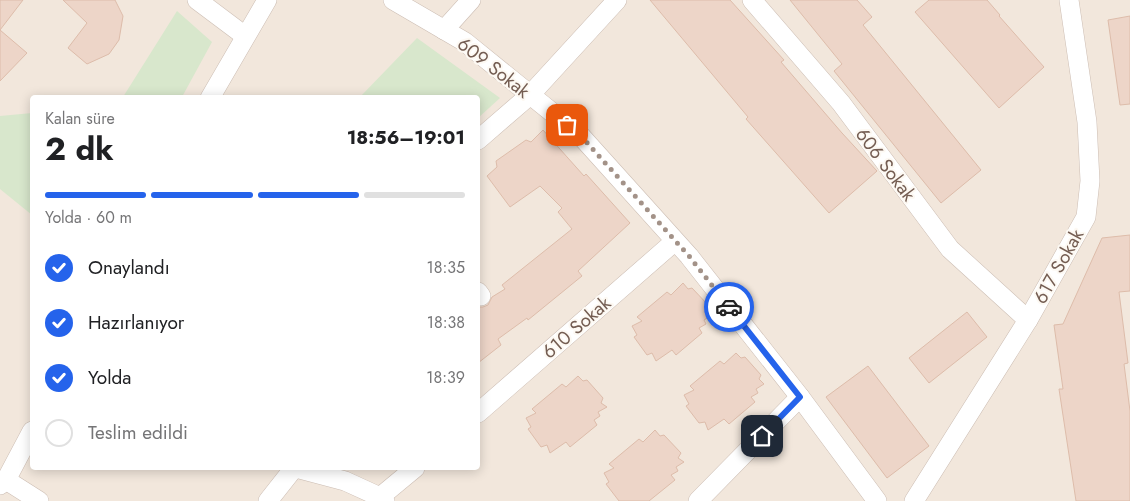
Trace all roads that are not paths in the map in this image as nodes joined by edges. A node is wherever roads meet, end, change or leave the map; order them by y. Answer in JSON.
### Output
{"nodes":[{"id":1,"x":197,"y":0,"type":"edge"},
{"id":2,"x":267,"y":0,"type":"edge"},
{"id":3,"x":393,"y":0,"type":"edge"},
{"id":4,"x":471,"y":0,"type":"edge"},
{"id":5,"x":617,"y":0,"type":"edge"},
{"id":6,"x":752,"y":0,"type":"edge"},
{"id":7,"x":1069,"y":0,"type":"edge"},
{"id":8,"x":444,"y":30,"type":"junction"},
{"id":9,"x":245,"y":36,"type":"junction"},
{"id":10,"x":212,"y":95,"type":"edge"},
{"id":11,"x":530,"y":95,"type":"junction"},
{"id":12,"x":480,"y":138,"type":"edge"},
{"id":13,"x":674,"y":242,"type":"junction"},
{"id":14,"x":1028,"y":320,"type":"junction"},
{"id":15,"x":800,"y":397,"type":"junction"},
{"id":16,"x":480,"y":411,"type":"edge"},
{"id":17,"x":30,"y":435,"type":"edge"},
{"id":18,"x":293,"y":470,"type":"edge"},
{"id":19,"x":302,"y":470,"type":"edge"},
{"id":20,"x":413,"y":470,"type":"edge"},
{"id":21,"x":3,"y":483,"type":"edge"},
{"id":22,"x":382,"y":499,"type":"edge"},
{"id":23,"x":39,"y":501,"type":"edge"},
{"id":24,"x":268,"y":501,"type":"edge"},
{"id":25,"x":698,"y":501,"type":"edge"},
{"id":26,"x":877,"y":501,"type":"edge"},
{"id":27,"x":914,"y":501,"type":"edge"}],
"edges":[{"from":1,"to":9,"type":"street"},
{"from":2,"to":9,"type":"street"},
{"from":3,"to":8,"type":"street","name":"609 Sokak"},
{"from":4,"to":8,"type":"street"},
{"from":5,"to":11,"type":"street"},
{"from":6,"to":14,"type":"street","name":"606 Sokak"},
{"from":7,"to":14,"type":"street","name":"617 Sokak"},
{"from":8,"to":11,"type":"street","name":"609 Sokak"},
{"from":9,"to":10,"type":"street"},
{"from":11,"to":12,"type":"street"},
{"from":11,"to":13,"type":"street","name":"609 Sokak"},
{"from":13,"to":15,"type":"street","name":"609 Sokak"},
{"from":13,"to":16,"type":"street","name":"610 Sokak"},
{"from":14,"to":27,"type":"street","name":"617 Sokak"},
{"from":15,"to":25,"type":"street"},
{"from":15,"to":26,"type":"street","name":"609 Sokak"},
{"from":17,"to":21,"type":"street"},
{"from":18,"to":24,"type":"street"},
{"from":19,"to":22,"type":"street"},
{"from":20,"to":22,"type":"street"},
{"from":21,"to":23,"type":"street"}]}
